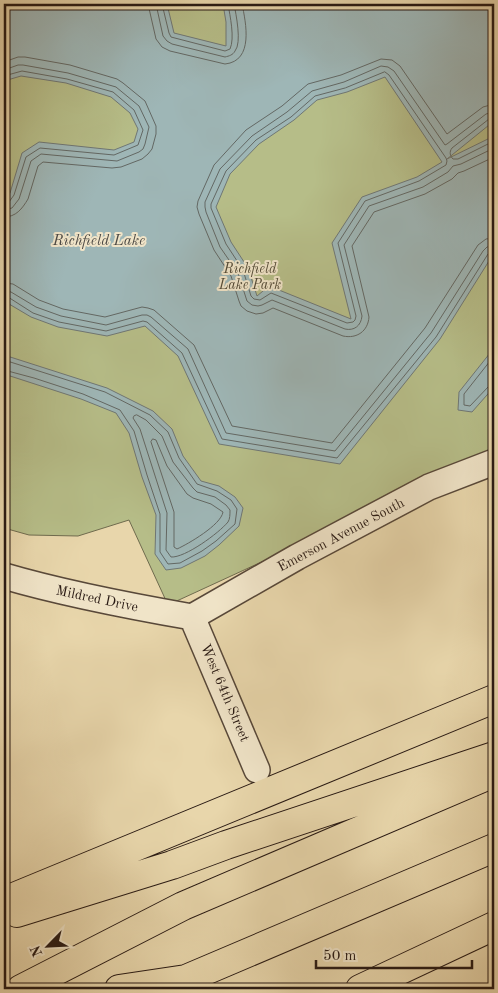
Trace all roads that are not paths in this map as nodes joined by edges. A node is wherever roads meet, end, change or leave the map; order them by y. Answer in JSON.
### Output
{"nodes":[{"id":1,"x":494,"y":462,"type":"edge"},
{"id":2,"x":4,"y":576,"type":"edge"},
{"id":3,"x":192,"y":617,"type":"junction"},
{"id":4,"x":494,"y":699,"type":"edge"},
{"id":5,"x":494,"y":755,"type":"edge"},
{"id":6,"x":257,"y":770,"type":"dead end"},
{"id":7,"x":494,"y":773,"type":"edge"},
{"id":8,"x":494,"y":848,"type":"edge"},
{"id":9,"x":4,"y":900,"type":"edge"},
{"id":10,"x":4,"y":917,"type":"edge"},
{"id":11,"x":494,"y":926,"type":"edge"},
{"id":12,"x":365,"y":988,"type":"edge"},
{"id":13,"x":20,"y":989,"type":"edge"},
{"id":14,"x":119,"y":989,"type":"edge"}],
"edges":[{"from":1,"to":3,"type":"street","name":"Emerson Avenue South"},
{"from":2,"to":3,"type":"street","name":"Mildred Drive"},
{"from":3,"to":6,"type":"street","name":"West 64th Street"},
{"from":4,"to":9,"type":"highway"},
{"from":5,"to":10,"type":"highway"},
{"from":7,"to":13,"type":"highway"},
{"from":8,"to":14,"type":"highway"},
{"from":11,"to":12,"type":"highway"}]}
